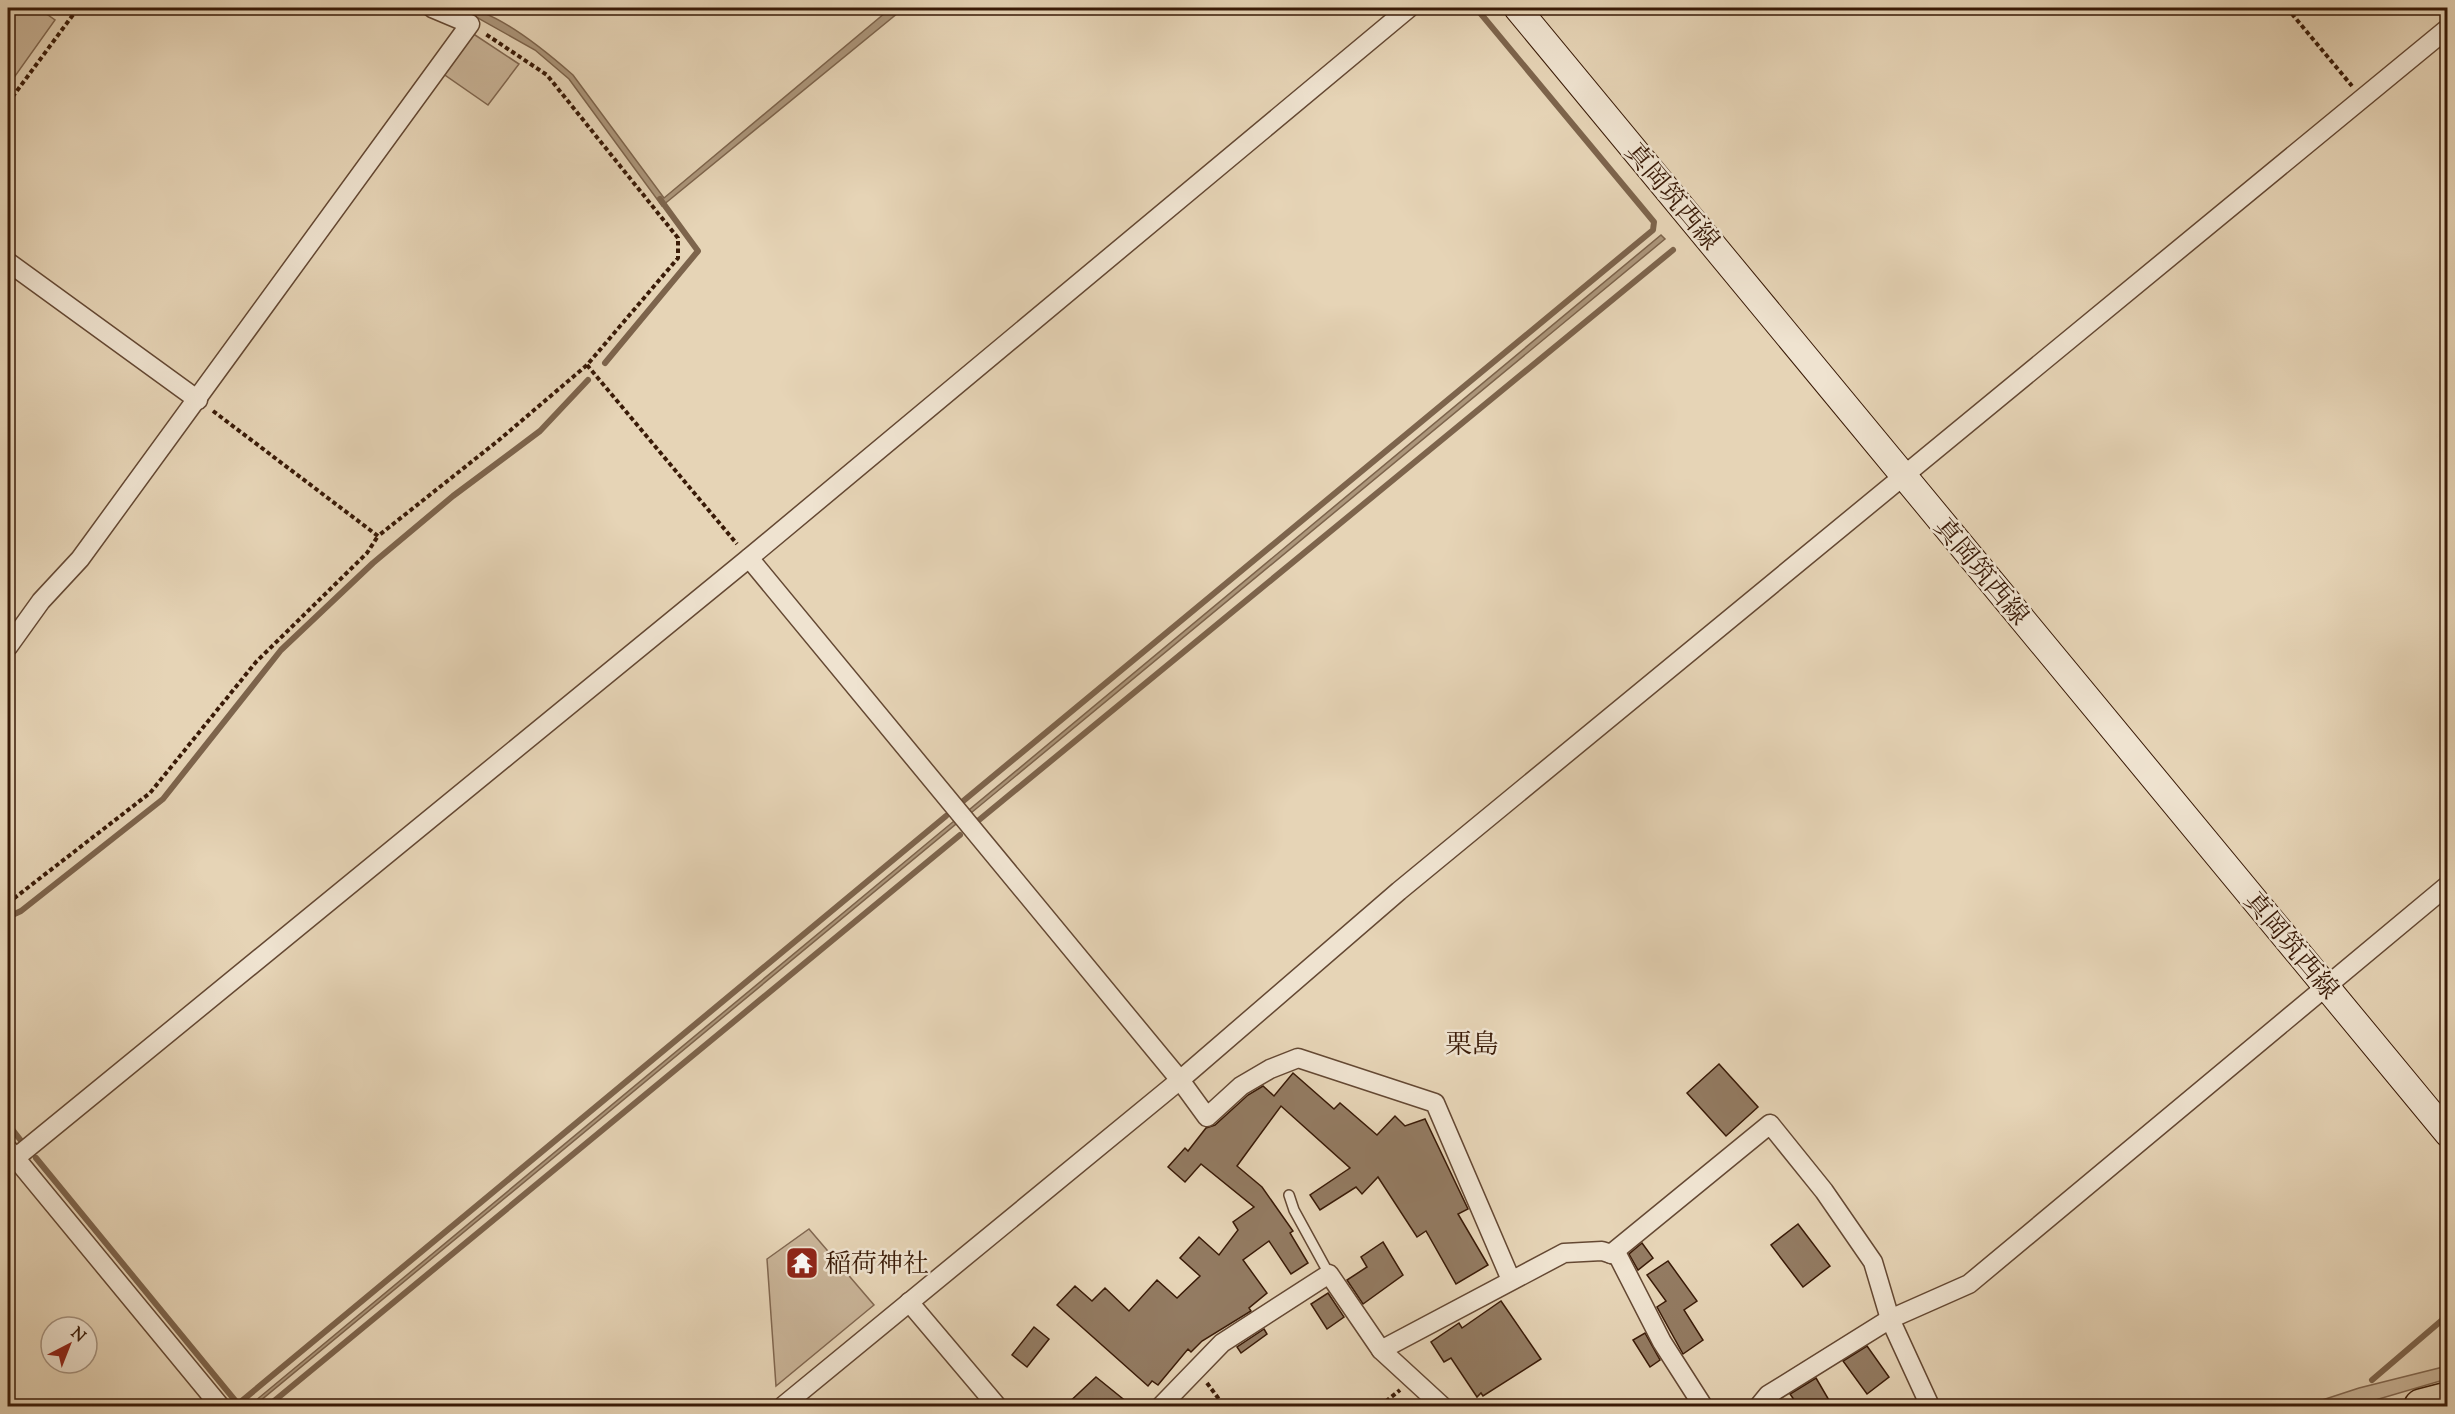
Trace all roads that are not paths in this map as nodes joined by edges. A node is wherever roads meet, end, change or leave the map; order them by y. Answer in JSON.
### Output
{"nodes":[{"id":1,"x":432,"y":8,"type":"edge"},
{"id":2,"x":1409,"y":8,"type":"edge"},
{"id":3,"x":1517,"y":8,"type":"edge"},
{"id":4,"x":2448,"y":28,"type":"edge"},
{"id":5,"x":8,"y":262,"type":"edge"},
{"id":6,"x":198,"y":400,"type":"junction"},
{"id":7,"x":1904,"y":476,"type":"junction"},
{"id":8,"x":749,"y":558,"type":"junction"},
{"id":9,"x":8,"y":647,"type":"edge"},
{"id":10,"x":2448,"y":885,"type":"edge"},
{"id":11,"x":2326,"y":987,"type":"junction"},
{"id":12,"x":1180,"y":1080,"type":"junction"},
{"id":13,"x":2448,"y":1134,"type":"edge"},
{"id":14,"x":10,"y":1157,"type":"edge"},
{"id":15,"x":1290,"y":1195,"type":"dead end"},
{"id":16,"x":1611,"y":1254,"type":"junction"},
{"id":17,"x":1329,"y":1274,"type":"junction"},
{"id":18,"x":1511,"y":1280,"type":"junction"},
{"id":19,"x":909,"y":1302,"type":"junction"},
{"id":20,"x":1890,"y":1319,"type":"junction"},
{"id":21,"x":1381,"y":1350,"type":"junction"},
{"id":22,"x":2448,"y":1400,"type":"edge"},
{"id":23,"x":220,"y":1407,"type":"edge"},
{"id":24,"x":783,"y":1407,"type":"edge"},
{"id":25,"x":997,"y":1407,"type":"edge"},
{"id":26,"x":1161,"y":1407,"type":"edge"},
{"id":27,"x":1442,"y":1407,"type":"edge"},
{"id":28,"x":1703,"y":1407,"type":"edge"},
{"id":29,"x":1759,"y":1407,"type":"edge"},
{"id":30,"x":1930,"y":1407,"type":"edge"},
{"id":31,"x":2421,"y":1407,"type":"edge"}],
"edges":[{"from":1,"to":6,"type":"street"},
{"from":2,"to":8,"type":"street"},
{"from":3,"to":7,"type":"main road","name":"真岡筑西線"},
{"from":4,"to":7,"type":"street"},
{"from":5,"to":6,"type":"street"},
{"from":6,"to":9,"type":"street"},
{"from":7,"to":11,"type":"main road","name":"真岡筑西線"},
{"from":7,"to":12,"type":"street"},
{"from":8,"to":12,"type":"street"},
{"from":8,"to":14,"type":"street"},
{"from":10,"to":11,"type":"street"},
{"from":11,"to":13,"type":"main road","name":"真岡筑西線"},
{"from":11,"to":20,"type":"street"},
{"from":12,"to":18,"type":"street"},
{"from":12,"to":19,"type":"street"},
{"from":14,"to":23,"type":"street"},
{"from":15,"to":17,"type":"lane"},
{"from":16,"to":18,"type":"street"},
{"from":16,"to":20,"type":"street"},
{"from":16,"to":28,"type":"street"},
{"from":17,"to":21,"type":"street"},
{"from":17,"to":26,"type":"street"},
{"from":18,"to":21,"type":"street"},
{"from":19,"to":24,"type":"street"},
{"from":19,"to":25,"type":"street"},
{"from":20,"to":29,"type":"street"},
{"from":20,"to":30,"type":"street"},
{"from":21,"to":27,"type":"street"},
{"from":22,"to":31,"type":"highway"}]}
